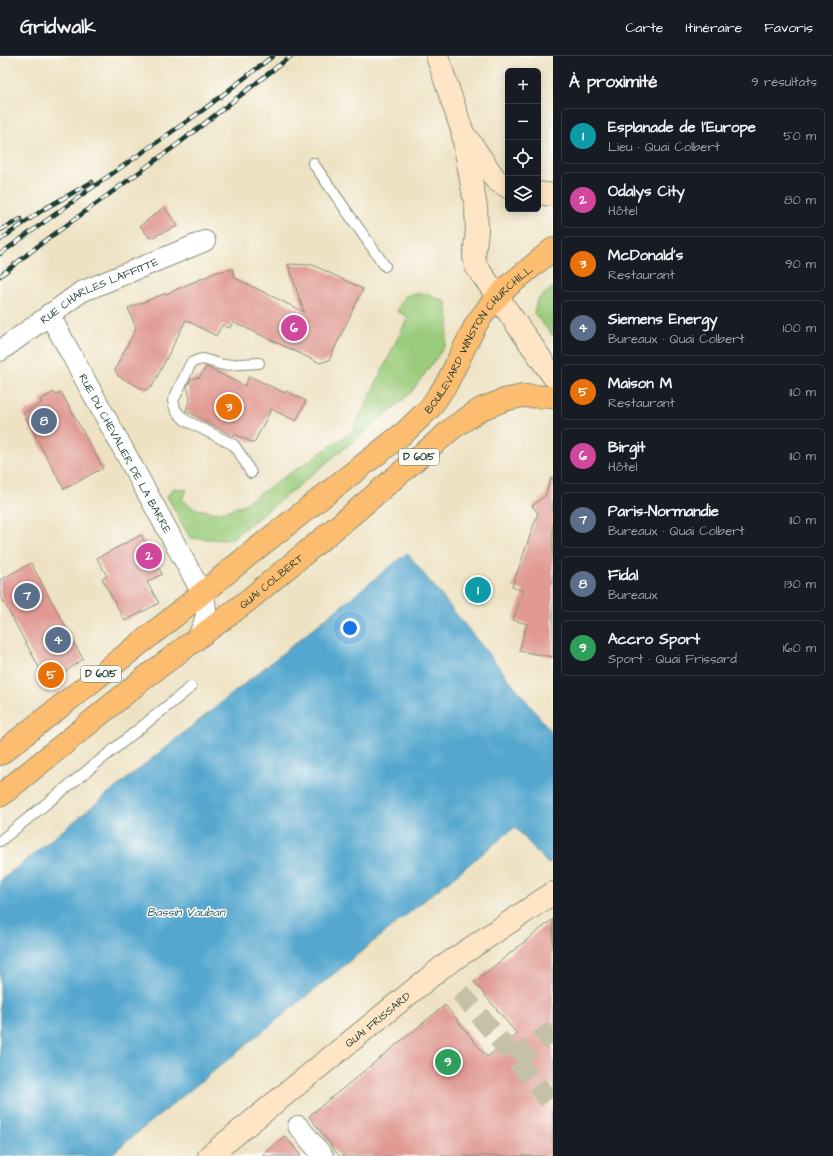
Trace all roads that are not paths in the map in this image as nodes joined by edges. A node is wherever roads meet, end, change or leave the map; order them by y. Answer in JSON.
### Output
{"nodes":[{"id":1,"x":437,"y":56,"type":"edge"},
{"id":2,"x":462,"y":130,"type":"junction"},
{"id":3,"x":313,"y":162,"type":"dead end"},
{"id":4,"x":505,"y":185,"type":"edge"},
{"id":5,"x":541,"y":194,"type":"edge"},
{"id":6,"x":553,"y":196,"type":"edge"},
{"id":7,"x":205,"y":241,"type":"dead end"},
{"id":8,"x":553,"y":249,"type":"edge"},
{"id":9,"x":385,"y":266,"type":"dead end"},
{"id":10,"x":497,"y":297,"type":"junction"},
{"id":11,"x":49,"y":314,"type":"junction"},
{"id":12,"x":0,"y":351,"type":"edge"},
{"id":13,"x":259,"y":363,"type":"dead end"},
{"id":14,"x":553,"y":376,"type":"edge"},
{"id":15,"x":553,"y":397,"type":"edge"},
{"id":16,"x":251,"y":473,"type":"dead end"},
{"id":17,"x":202,"y":593,"type":"junction"},
{"id":18,"x":246,"y":602,"type":"junction"},
{"id":19,"x":196,"y":640,"type":"junction"},
{"id":20,"x":191,"y":687,"type":"dead end"},
{"id":21,"x":0,"y":754,"type":"edge"},
{"id":22,"x":0,"y":796,"type":"edge"},
{"id":23,"x":0,"y":841,"type":"edge"},
{"id":24,"x":553,"y":894,"type":"edge"},
{"id":25,"x":298,"y":1126,"type":"dead end"},
{"id":26,"x":209,"y":1156,"type":"edge"},
{"id":27,"x":323,"y":1156,"type":"edge"}],
"edges":[{"from":1,"to":2,"type":"street"},
{"from":2,"to":4,"type":"street"},
{"from":2,"to":10,"type":"street"},
{"from":3,"to":9,"type":"lane"},
{"from":5,"to":6,"type":"street"},
{"from":7,"to":11,"type":"street","name":"RUE CHARLES LAFFITTE"},
{"from":8,"to":10,"type":"main road","name":"BOULEVARD WINSTON CHURCHILL","number":"D 6015"},
{"from":10,"to":14,"type":"street"},
{"from":10,"to":17,"type":"main road","name":"BOULEVARD WINSTON CHURCHILL","number":"D 6015"},
{"from":11,"to":12,"type":"street","name":"RUE CHARLES LAFFITTE"},
{"from":11,"to":17,"type":"street","name":"RUE DU CHEVALIER DE LA BARRE"},
{"from":13,"to":16,"type":"lane"},
{"from":15,"to":18,"type":"main road","name":"QUAI COLBERT","number":"D 6015"},
{"from":17,"to":18,"type":"street"},
{"from":17,"to":19,"type":"street","name":"RUE DU CHEVALIER DE LA BARRE"},
{"from":17,"to":21,"type":"main road","number":"D 6015"},
{"from":18,"to":19,"type":"main road","name":"QUAI COLBERT","number":"D 6015"},
{"from":19,"to":22,"type":"main road","name":"QUAI COLBERT","number":"D 6015"},
{"from":20,"to":23,"type":"lane"},
{"from":24,"to":26,"type":"street","name":"QUAI FRISSARD"},
{"from":25,"to":27,"type":"street"}]}
